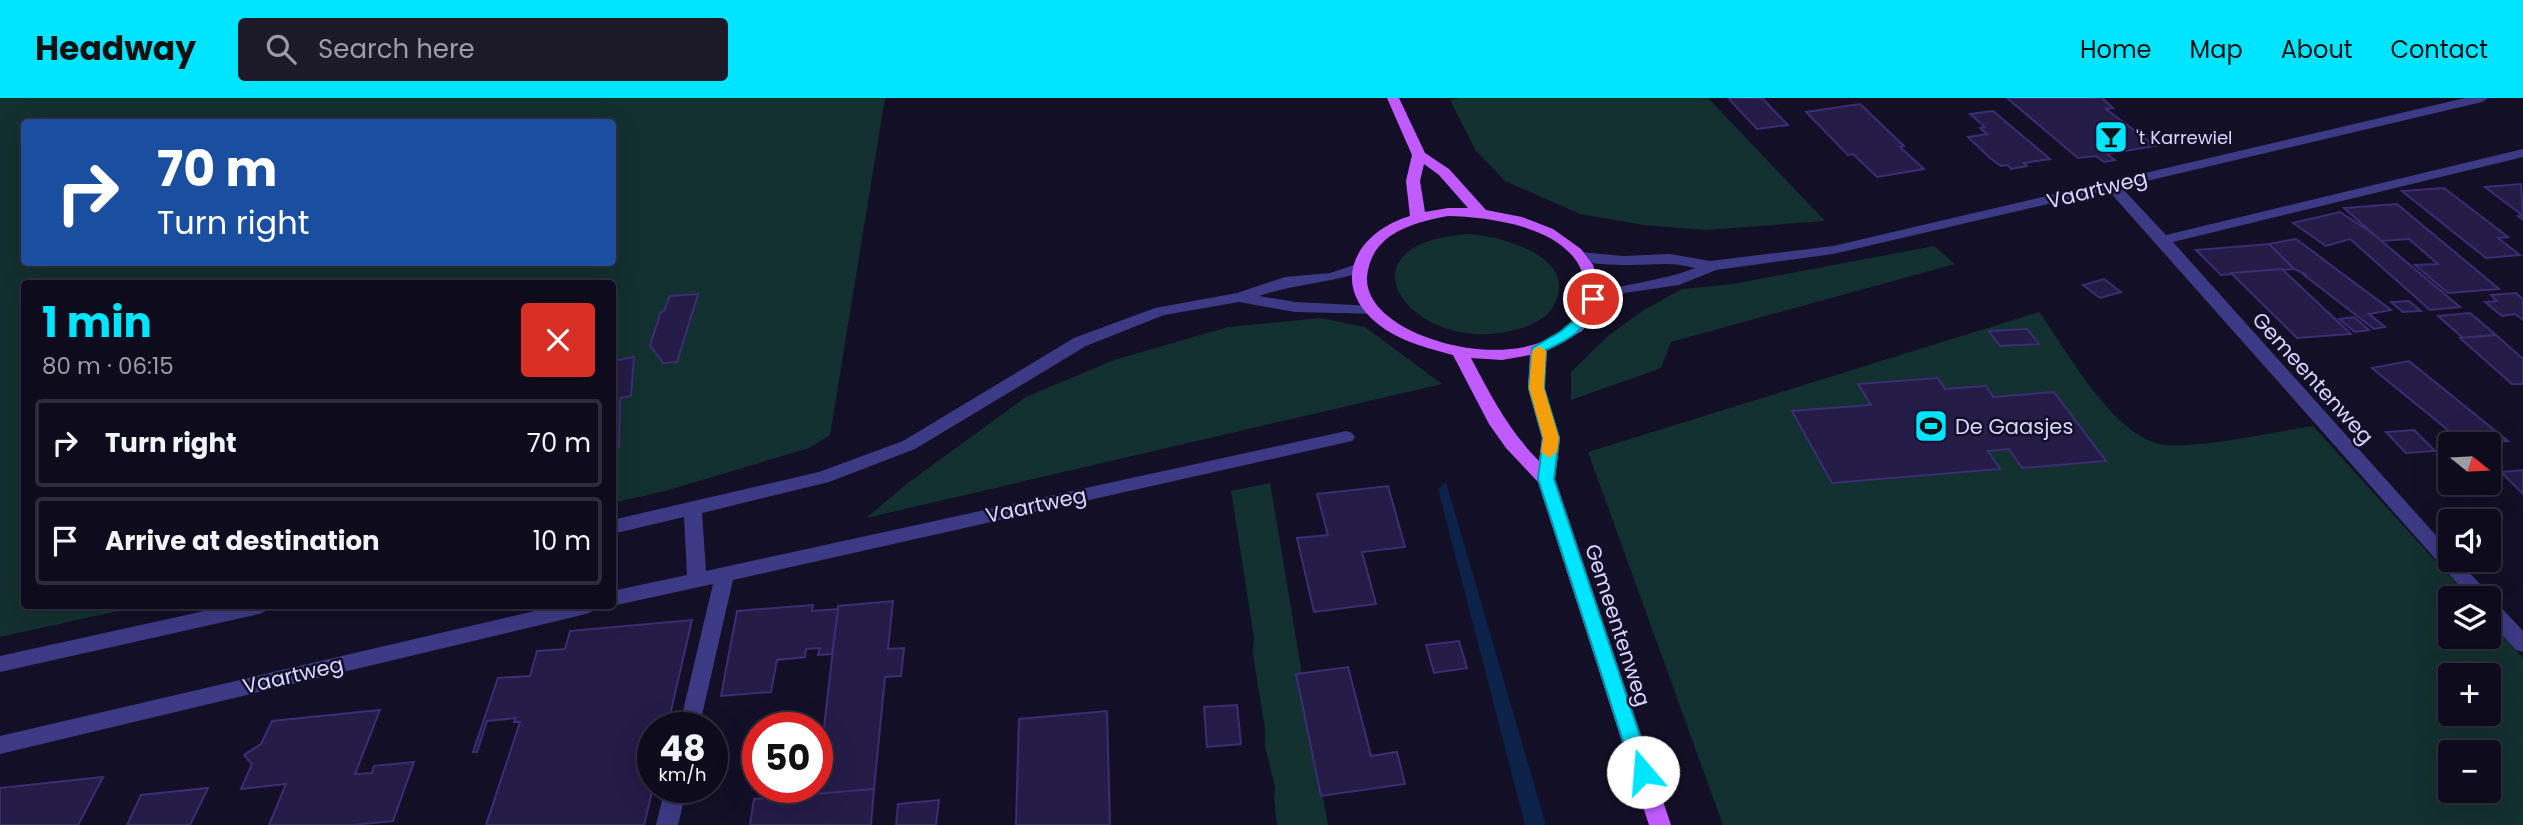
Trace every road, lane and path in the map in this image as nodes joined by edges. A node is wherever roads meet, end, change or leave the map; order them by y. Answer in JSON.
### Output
{"nodes":[{"id":1,"x":1393,"y":98,"type":"edge"},
{"id":2,"x":2482,"y":98,"type":"edge"},
{"id":3,"x":2523,"y":153,"type":"edge"},
{"id":4,"x":1419,"y":155,"type":"junction"},
{"id":5,"x":2112,"y":186,"type":"junction"},
{"id":6,"x":1480,"y":212,"type":"junction"},
{"id":7,"x":1417,"y":218,"type":"junction"},
{"id":8,"x":2163,"y":240,"type":"junction"},
{"id":9,"x":1580,"y":256,"type":"junction"},
{"id":10,"x":1710,"y":267,"type":"junction"},
{"id":11,"x":1360,"y":268,"type":"junction"},
{"id":12,"x":1240,"y":297,"type":"junction"},
{"id":13,"x":1593,"y":299,"type":"junction"},
{"id":14,"x":1374,"y":311,"type":"junction"},
{"id":15,"x":1539,"y":348,"type":"junction"},
{"id":16,"x":1460,"y":353,"type":"junction"},
{"id":17,"x":1346,"y":437,"type":"dead end"},
{"id":18,"x":1546,"y":479,"type":"junction"},
{"id":19,"x":693,"y":509,"type":"junction"},
{"id":20,"x":616,"y":526,"type":"edge"},
{"id":21,"x":725,"y":573,"type":"junction"},
{"id":22,"x":697,"y":579,"type":"junction"},
{"id":23,"x":2471,"y":586,"type":"edge"},
{"id":24,"x":616,"y":598,"type":"edge"},
{"id":25,"x":246,"y":609,"type":"edge"},
{"id":26,"x":573,"y":609,"type":"edge"},
{"id":27,"x":2501,"y":620,"type":"edge"},
{"id":28,"x":2523,"y":644,"type":"edge"},
{"id":29,"x":0,"y":664,"type":"edge"},
{"id":30,"x":693,"y":712,"type":"edge"},
{"id":31,"x":0,"y":746,"type":"edge"},
{"id":32,"x":672,"y":803,"type":"edge"},
{"id":33,"x":667,"y":825,"type":"edge"},
{"id":34,"x":1660,"y":825,"type":"edge"}],
"edges":[{"from":1,"to":4,"type":"main road"},
{"from":2,"to":5,"type":"street","name":"Vaartweg"},
{"from":3,"to":8,"type":"street"},
{"from":4,"to":6,"type":"main road"},
{"from":4,"to":7,"type":"main road"},
{"from":5,"to":8,"type":"street","name":"Gemeentenweg"},
{"from":5,"to":10,"type":"street","name":"Vaartweg"},
{"from":6,"to":7,"type":"main road"},
{"from":6,"to":9,"type":"main road"},
{"from":7,"to":11,"type":"main road"},
{"from":8,"to":23,"type":"street","name":"Gemeentenweg"},
{"from":9,"to":10,"type":"street","name":"Vaartweg"},
{"from":9,"to":13,"type":"main road"},
{"from":10,"to":13,"type":"street","name":"Vaartweg"},
{"from":11,"to":12,"type":"street"},
{"from":11,"to":14,"type":"main road"},
{"from":12,"to":14,"type":"street"},
{"from":12,"to":19,"type":"street"},
{"from":13,"to":15,"type":"main road"},
{"from":14,"to":16,"type":"main road"},
{"from":15,"to":16,"type":"main road"},
{"from":15,"to":18,"type":"main road","name":"Gemeentenweg"},
{"from":16,"to":18,"type":"main road","name":"Gemeentenweg"},
{"from":17,"to":21,"type":"street","name":"Vaartweg"},
{"from":18,"to":34,"type":"main road","name":"Gemeentenweg"},
{"from":19,"to":20,"type":"street"},
{"from":19,"to":22,"type":"street"},
{"from":21,"to":22,"type":"street","name":"Vaartweg"},
{"from":21,"to":30,"type":"street"},
{"from":22,"to":24,"type":"street","name":"Vaartweg"},
{"from":25,"to":29,"type":"street"},
{"from":26,"to":31,"type":"street","name":"Vaartweg"},
{"from":27,"to":28,"type":"street"},
{"from":32,"to":33,"type":"street"}]}
